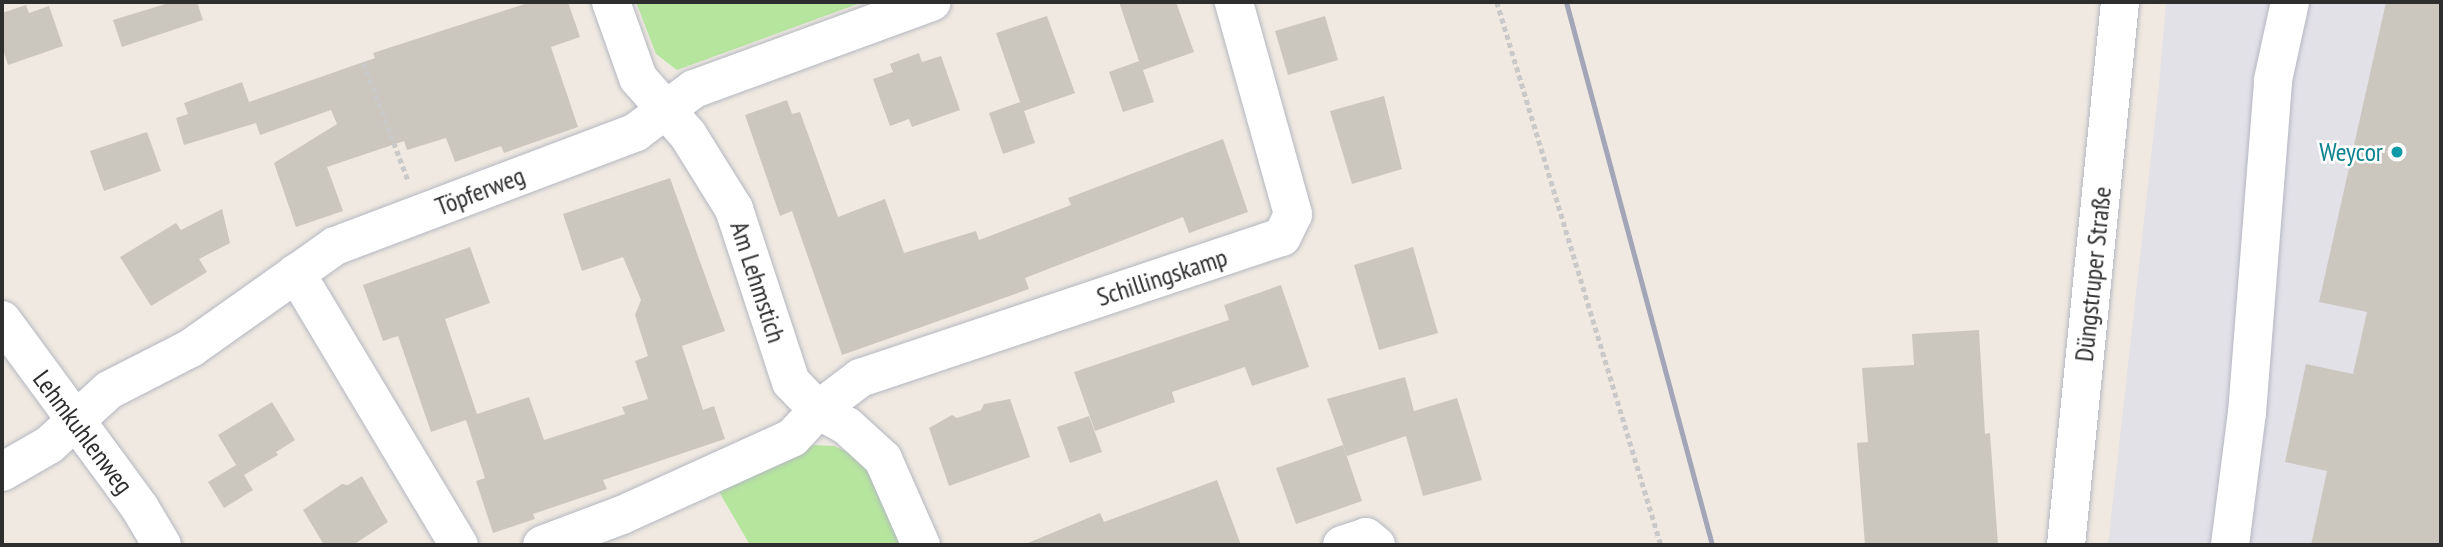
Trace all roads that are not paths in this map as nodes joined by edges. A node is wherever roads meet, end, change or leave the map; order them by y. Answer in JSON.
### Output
{"nodes":[{"id":1,"x":611,"y":2,"type":"edge"},
{"id":2,"x":932,"y":2,"type":"edge"},
{"id":3,"x":1234,"y":2,"type":"edge"},
{"id":4,"x":2120,"y":2,"type":"edge"},
{"id":5,"x":2290,"y":2,"type":"edge"},
{"id":6,"x":664,"y":109,"type":"junction"},
{"id":7,"x":296,"y":273,"type":"junction"},
{"id":8,"x":2,"y":320,"type":"edge"},
{"id":9,"x":818,"y":410,"type":"junction"},
{"id":10,"x":76,"y":422,"type":"junction"},
{"id":11,"x":2,"y":472,"type":"edge"},
{"id":12,"x":162,"y":545,"type":"edge"},
{"id":13,"x":459,"y":545,"type":"edge"},
{"id":14,"x":542,"y":545,"type":"edge"},
{"id":15,"x":921,"y":545,"type":"edge"},
{"id":16,"x":1342,"y":545,"type":"edge"},
{"id":17,"x":1376,"y":545,"type":"edge"},
{"id":18,"x":2066,"y":545,"type":"edge"},
{"id":19,"x":2230,"y":545,"type":"edge"}],
"edges":[{"from":1,"to":6,"type":"street","name":"Am Lehmstich"},
{"from":2,"to":6,"type":"street"},
{"from":3,"to":9,"type":"street","name":"Schillingskamp"},
{"from":4,"to":18,"type":"street","name":"Düngstruper Straße"},
{"from":5,"to":19,"type":"street"},
{"from":6,"to":7,"type":"street","name":"Töpferweg"},
{"from":6,"to":9,"type":"street","name":"Am Lehmstich"},
{"from":7,"to":10,"type":"street","name":"Töpferweg"},
{"from":7,"to":13,"type":"street"},
{"from":8,"to":10,"type":"street","name":"Lehmkuhlenweg"},
{"from":9,"to":14,"type":"street"},
{"from":9,"to":15,"type":"street","name":"Am Lehmstich"},
{"from":10,"to":11,"type":"street","name":"Töpferweg"},
{"from":10,"to":12,"type":"street","name":"Lehmkuhlenweg"},
{"from":16,"to":17,"type":"street"}]}
